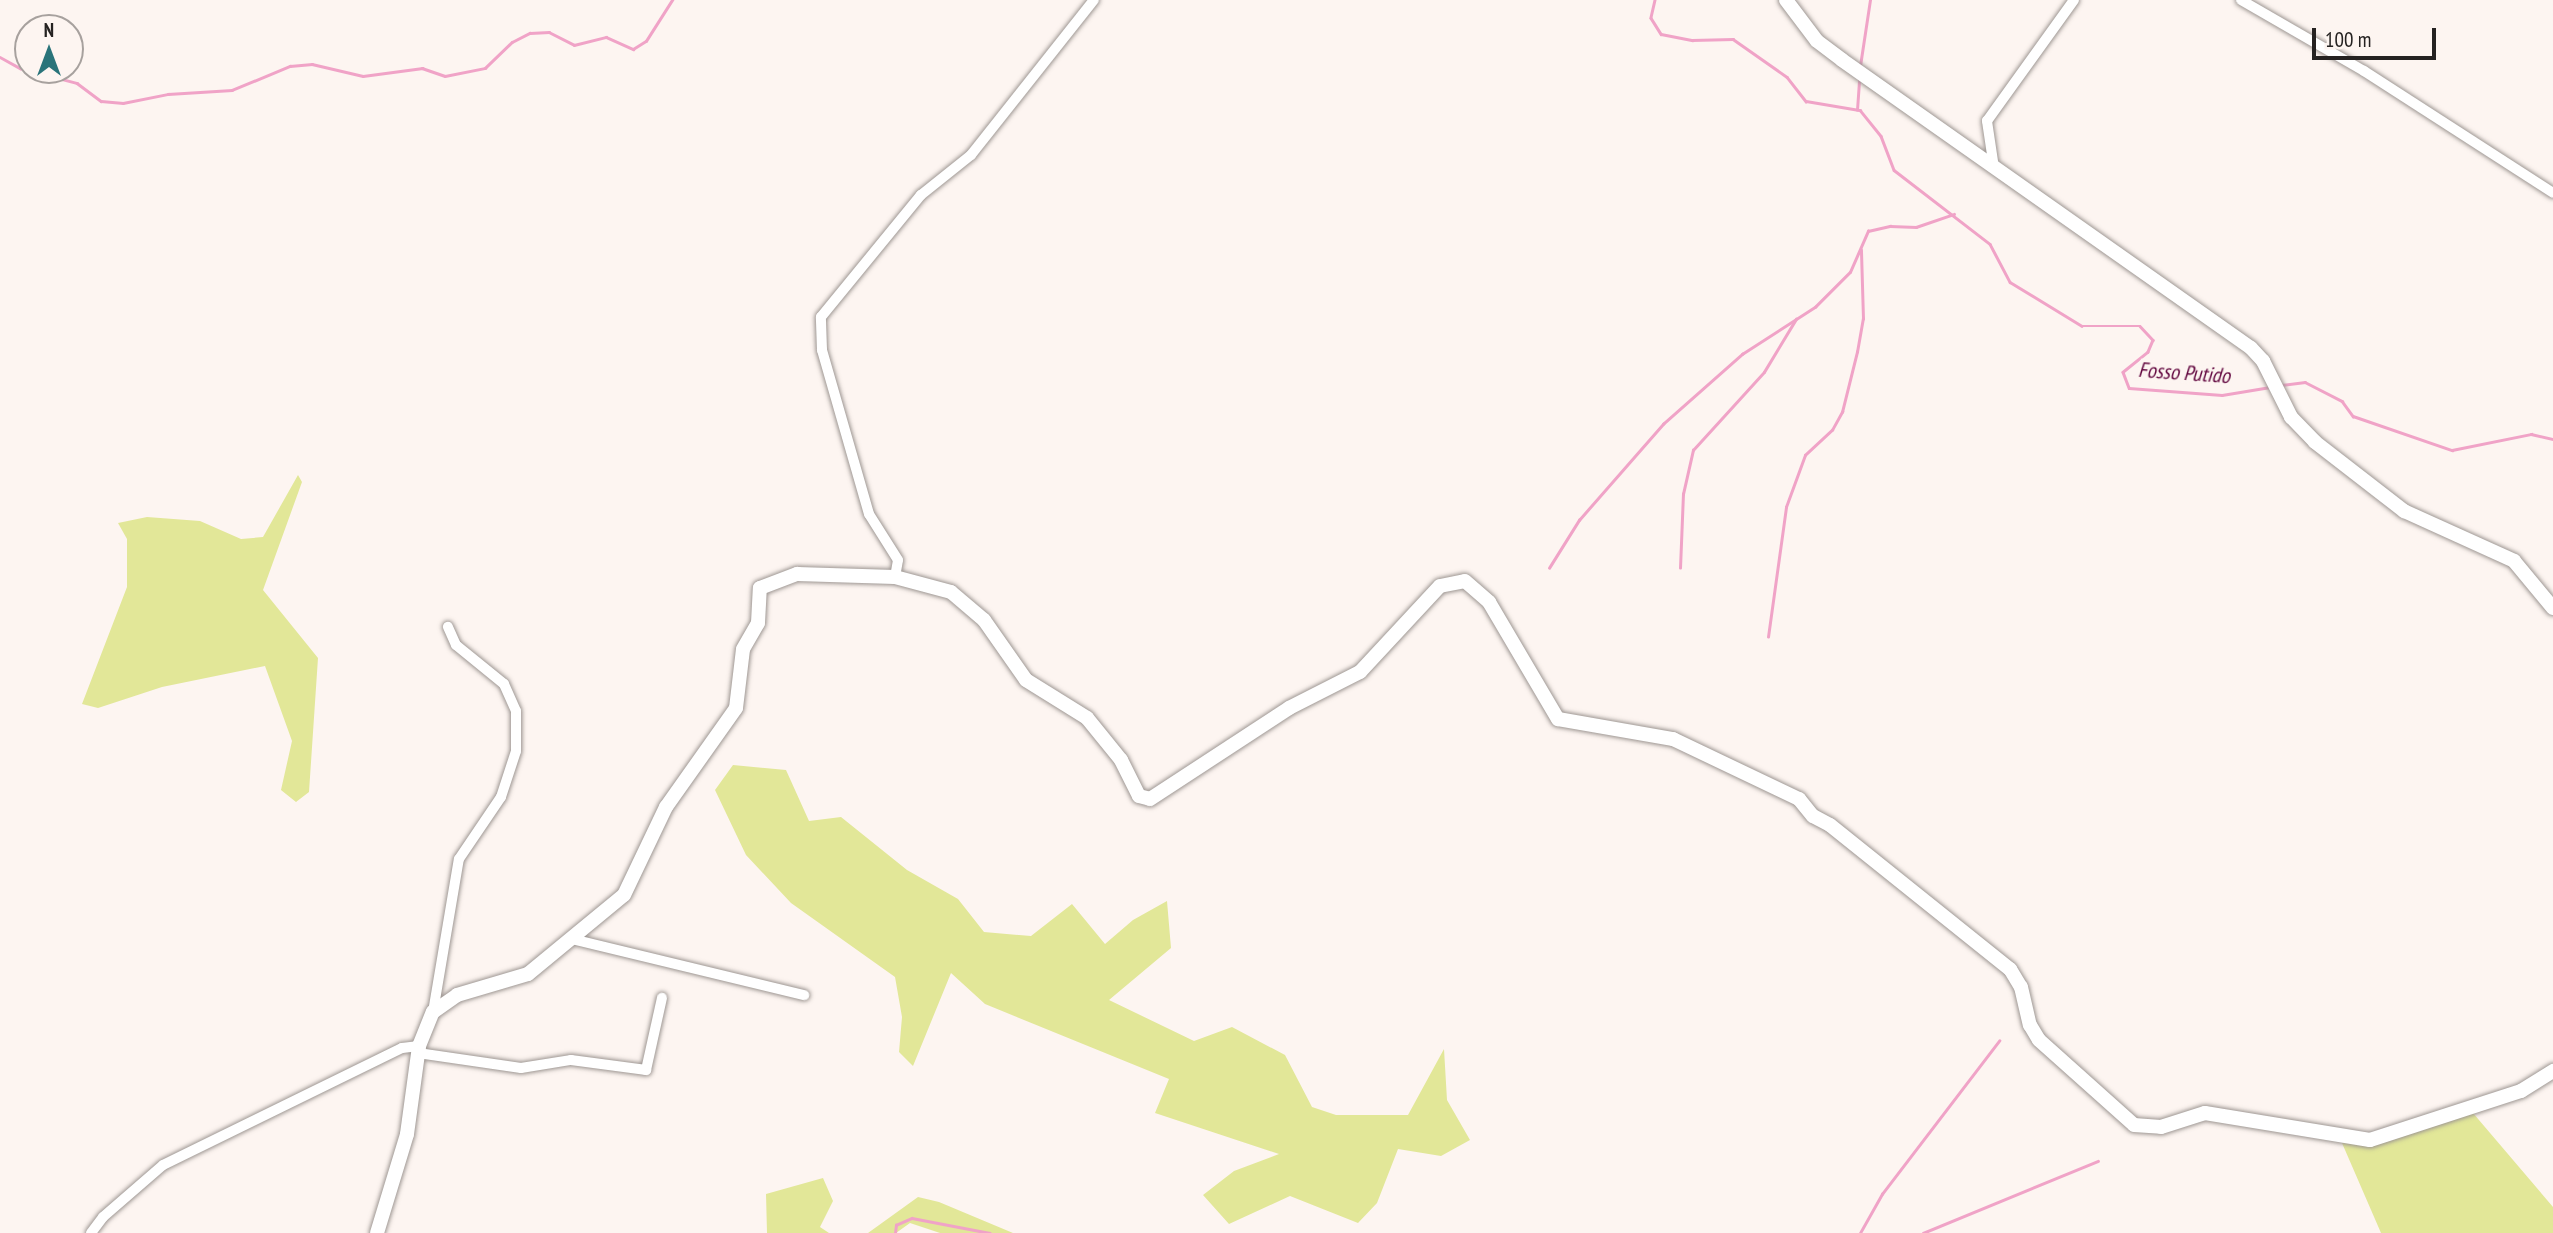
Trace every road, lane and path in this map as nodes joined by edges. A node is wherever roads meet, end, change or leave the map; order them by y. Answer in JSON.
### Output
{"nodes":[{"id":1,"x":1094,"y":0,"type":"edge"},
{"id":2,"x":1786,"y":0,"type":"edge"},
{"id":3,"x":2074,"y":0,"type":"edge"},
{"id":4,"x":2241,"y":0,"type":"edge"},
{"id":5,"x":1994,"y":168,"type":"junction"},
{"id":6,"x":2553,"y":193,"type":"edge"},
{"id":7,"x":895,"y":577,"type":"junction"},
{"id":8,"x":2553,"y":608,"type":"edge"},
{"id":9,"x":448,"y":627,"type":"dead end"},
{"id":10,"x":572,"y":939,"type":"junction"},
{"id":11,"x":804,"y":995,"type":"dead end"},
{"id":12,"x":662,"y":998,"type":"dead end"},
{"id":13,"x":433,"y":1012,"type":"junction"},
{"id":14,"x":418,"y":1049,"type":"junction"},
{"id":15,"x":2553,"y":1071,"type":"edge"},
{"id":16,"x":91,"y":1233,"type":"edge"},
{"id":17,"x":377,"y":1233,"type":"edge"}],
"edges":[{"from":1,"to":7,"type":"street"},
{"from":2,"to":5,"type":"street"},
{"from":3,"to":5,"type":"street"},
{"from":4,"to":6,"type":"street"},
{"from":5,"to":8,"type":"street"},
{"from":7,"to":10,"type":"street"},
{"from":7,"to":15,"type":"street"},
{"from":9,"to":13,"type":"street"},
{"from":10,"to":11,"type":"street"},
{"from":10,"to":13,"type":"street"},
{"from":12,"to":14,"type":"street"},
{"from":13,"to":14,"type":"street"},
{"from":14,"to":16,"type":"street"},
{"from":14,"to":17,"type":"street"}]}
